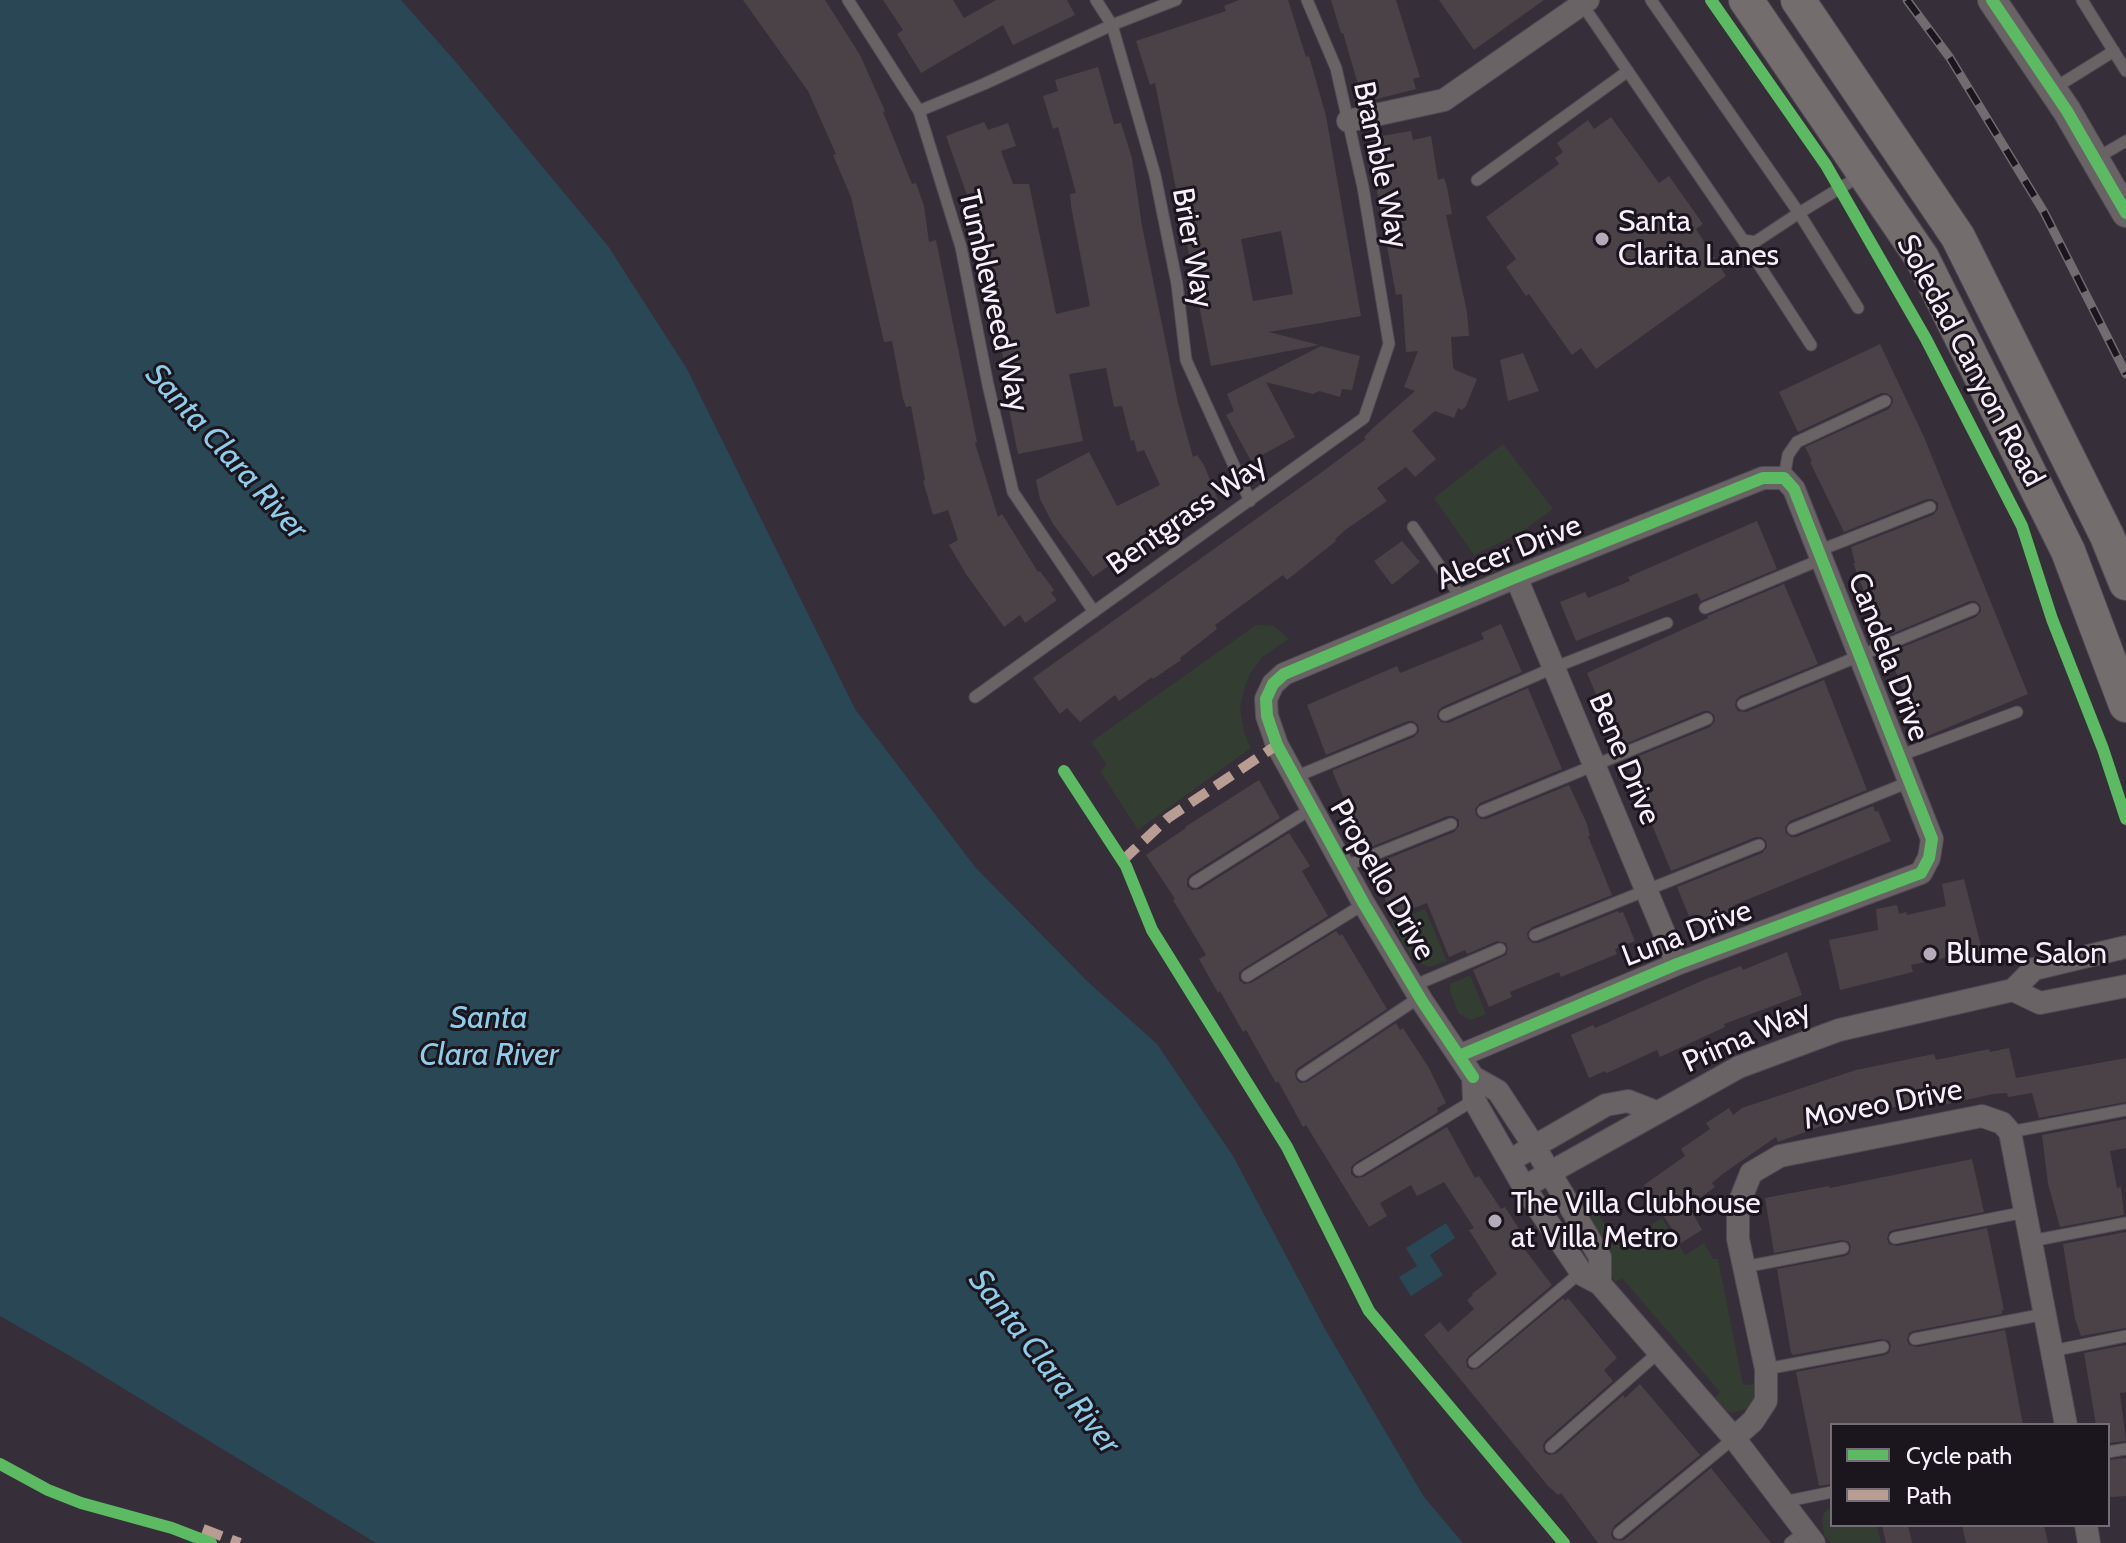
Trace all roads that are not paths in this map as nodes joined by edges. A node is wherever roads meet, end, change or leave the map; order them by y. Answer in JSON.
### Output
{"nodes":[{"id":1,"x":848,"y":0,"type":"edge"},
{"id":2,"x":1096,"y":0,"type":"edge"},
{"id":3,"x":1176,"y":0,"type":"edge"},
{"id":4,"x":1307,"y":0,"type":"edge"},
{"id":5,"x":1651,"y":0,"type":"edge"},
{"id":6,"x":1746,"y":0,"type":"edge"},
{"id":7,"x":1798,"y":0,"type":"edge"},
{"id":8,"x":1992,"y":0,"type":"edge"},
{"id":9,"x":2082,"y":0,"type":"edge"},
{"id":10,"x":1585,"y":2,"type":"edge"},
{"id":11,"x":1112,"y":25,"type":"junction"},
{"id":12,"x":2114,"y":51,"type":"junction"},
{"id":13,"x":1628,"y":71,"type":"junction"},
{"id":14,"x":2126,"y":71,"type":"edge"},
{"id":15,"x":2053,"y":89,"type":"junction"},
{"id":16,"x":919,"y":111,"type":"junction"},
{"id":17,"x":1348,"y":121,"type":"junction"},
{"id":18,"x":2126,"y":141,"type":"edge"},
{"id":19,"x":2095,"y":159,"type":"junction"},
{"id":20,"x":1864,"y":173,"type":"junction"},
{"id":21,"x":1477,"y":180,"type":"dead end"},
{"id":22,"x":1799,"y":213,"type":"junction"},
{"id":23,"x":2126,"y":213,"type":"edge"},
{"id":24,"x":1743,"y":240,"type":"junction"},
{"id":25,"x":1858,"y":308,"type":"dead end"},
{"id":26,"x":1389,"y":344,"type":"joint"},
{"id":27,"x":1811,"y":345,"type":"dead end"},
{"id":28,"x":1885,"y":401,"type":"dead end"},
{"id":29,"x":1784,"y":478,"type":"junction"},
{"id":30,"x":1250,"y":501,"type":"junction"},
{"id":31,"x":1930,"y":507,"type":"dead end"},
{"id":32,"x":1413,"y":527,"type":"dead end"},
{"id":33,"x":1820,"y":555,"type":"junction"},
{"id":34,"x":1516,"y":577,"type":"junction"},
{"id":35,"x":2126,"y":583,"type":"edge"},
{"id":36,"x":1462,"y":599,"type":"junction"},
{"id":37,"x":1705,"y":608,"type":"dead end"},
{"id":38,"x":1973,"y":609,"type":"dead end"},
{"id":39,"x":1094,"y":612,"type":"junction"},
{"id":40,"x":1667,"y":623,"type":"dead end"},
{"id":41,"x":1860,"y":657,"type":"junction"},
{"id":42,"x":1553,"y":668,"type":"junction"},
{"id":43,"x":975,"y":697,"type":"dead end"},
{"id":44,"x":1266,"y":699,"type":"joint"},
{"id":45,"x":1743,"y":704,"type":"dead end"},
{"id":46,"x":2126,"y":705,"type":"edge"},
{"id":47,"x":2017,"y":712,"type":"dead end"},
{"id":48,"x":1445,"y":715,"type":"dead end"},
{"id":49,"x":1707,"y":719,"type":"dead end"},
{"id":50,"x":1411,"y":729,"type":"dead end"},
{"id":51,"x":1899,"y":756,"type":"junction"},
{"id":52,"x":1594,"y":765,"type":"junction"},
{"id":53,"x":1295,"y":777,"type":"junction"},
{"id":54,"x":1909,"y":782,"type":"junction"},
{"id":55,"x":1311,"y":809,"type":"junction"},
{"id":56,"x":1483,"y":811,"type":"dead end"},
{"id":57,"x":1451,"y":824,"type":"dead end"},
{"id":58,"x":1793,"y":829,"type":"dead end"},
{"id":59,"x":1759,"y":845,"type":"dead end"},
{"id":60,"x":1929,"y":858,"type":"joint"},
{"id":61,"x":1343,"y":867,"type":"junction"},
{"id":62,"x":1195,"y":882,"type":"dead end"},
{"id":63,"x":1647,"y":891,"type":"junction"},
{"id":64,"x":1364,"y":904,"type":"junction"},
{"id":65,"x":1535,"y":935,"type":"dead end"},
{"id":66,"x":2126,"y":947,"type":"edge"},
{"id":67,"x":1500,"y":949,"type":"dead end"},
{"id":68,"x":1677,"y":964,"type":"junction"},
{"id":69,"x":1247,"y":976,"type":"dead end"},
{"id":70,"x":2126,"y":986,"type":"edge"},
{"id":71,"x":2013,"y":990,"type":"junction"},
{"id":72,"x":1416,"y":991,"type":"junction"},
{"id":73,"x":1459,"y":1056,"type":"junction"},
{"id":74,"x":1303,"y":1075,"type":"dead end"},
{"id":75,"x":1473,"y":1077,"type":"junction"},
{"id":76,"x":1474,"y":1100,"type":"junction"},
{"id":77,"x":2126,"y":1110,"type":"edge"},
{"id":78,"x":1656,"y":1112,"type":"junction"},
{"id":79,"x":2010,"y":1132,"type":"junction"},
{"id":80,"x":1534,"y":1146,"type":"junction"},
{"id":81,"x":1509,"y":1162,"type":"junction"},
{"id":82,"x":1359,"y":1170,"type":"dead end"},
{"id":83,"x":1549,"y":1171,"type":"junction"},
{"id":84,"x":1524,"y":1187,"type":"junction"},
{"id":85,"x":2025,"y":1212,"type":"junction"},
{"id":86,"x":2126,"y":1223,"type":"edge"},
{"id":87,"x":1895,"y":1238,"type":"dead end"},
{"id":88,"x":2031,"y":1241,"type":"junction"},
{"id":89,"x":1843,"y":1248,"type":"dead end"},
{"id":90,"x":1744,"y":1267,"type":"junction"},
{"id":91,"x":1590,"y":1278,"type":"junction"},
{"id":92,"x":2045,"y":1314,"type":"junction"},
{"id":93,"x":2126,"y":1336,"type":"edge"},
{"id":94,"x":1915,"y":1339,"type":"dead end"},
{"id":95,"x":1883,"y":1347,"type":"dead end"},
{"id":96,"x":2052,"y":1351,"type":"junction"},
{"id":97,"x":1659,"y":1352,"type":"junction"},
{"id":98,"x":1474,"y":1362,"type":"dead end"},
{"id":99,"x":1766,"y":1369,"type":"junction"},
{"id":100,"x":2066,"y":1423,"type":"edge"},
{"id":101,"x":1734,"y":1438,"type":"junction"},
{"id":102,"x":1551,"y":1447,"type":"dead end"},
{"id":103,"x":1830,"y":1492,"type":"edge"},
{"id":104,"x":1783,"y":1502,"type":"junction"},
{"id":105,"x":1619,"y":1533,"type":"dead end"},
{"id":106,"x":1804,"y":1539,"type":"edge"}],
"edges":[{"from":1,"to":16,"type":"lane","name":"Tumbleweed Way"},
{"from":2,"to":11,"type":"lane","name":"Brier Way"},
{"from":3,"to":11,"type":"lane"},
{"from":4,"to":17,"type":"lane","name":"Bramble Way"},
{"from":5,"to":22,"type":"lane"},
{"from":6,"to":20,"type":"main road","name":"Soledad Canyon Road"},
{"from":7,"to":35,"type":"main road","name":"Soledad Canyon Road"},
{"from":8,"to":15,"type":"street"},
{"from":9,"to":12,"type":"lane"},
{"from":10,"to":13,"type":"lane"},
{"from":10,"to":17,"type":"street"},
{"from":11,"to":16,"type":"lane"},
{"from":11,"to":30,"type":"lane","name":"Brier Way"},
{"from":12,"to":14,"type":"lane"},
{"from":12,"to":15,"type":"lane"},
{"from":13,"to":21,"type":"lane"},
{"from":13,"to":24,"type":"lane"},
{"from":15,"to":19,"type":"street"},
{"from":16,"to":39,"type":"lane","name":"Tumbleweed Way"},
{"from":17,"to":26,"type":"lane","name":"Bramble Way"},
{"from":18,"to":19,"type":"lane"},
{"from":19,"to":23,"type":"street"},
{"from":20,"to":22,"type":"lane"},
{"from":20,"to":46,"type":"main road","name":"Soledad Canyon Road"},
{"from":22,"to":24,"type":"lane"},
{"from":22,"to":25,"type":"lane"},
{"from":24,"to":27,"type":"lane"},
{"from":26,"to":30,"type":"lane","name":"Bentgrass Way"},
{"from":28,"to":29,"type":"lane"},
{"from":29,"to":33,"type":"street","name":"Candela Drive"},
{"from":29,"to":34,"type":"street","name":"Alecer Drive"},
{"from":30,"to":39,"type":"lane","name":"Bentgrass Way"},
{"from":31,"to":33,"type":"lane"},
{"from":32,"to":36,"type":"lane"},
{"from":33,"to":37,"type":"lane"},
{"from":33,"to":41,"type":"street","name":"Candela Drive"},
{"from":34,"to":36,"type":"street","name":"Alecer Drive"},
{"from":34,"to":42,"type":"street","name":"Bene Drive"},
{"from":36,"to":44,"type":"street","name":"Alecer Drive"},
{"from":38,"to":41,"type":"lane"},
{"from":39,"to":43,"type":"lane","name":"Bentgrass Way"},
{"from":40,"to":42,"type":"lane"},
{"from":41,"to":45,"type":"lane"},
{"from":41,"to":51,"type":"street","name":"Candela Drive"},
{"from":42,"to":48,"type":"lane"},
{"from":42,"to":52,"type":"street","name":"Bene Drive"},
{"from":44,"to":53,"type":"street","name":"Propello Drive"},
{"from":47,"to":51,"type":"lane"},
{"from":49,"to":52,"type":"lane"},
{"from":50,"to":53,"type":"lane"},
{"from":51,"to":54,"type":"street","name":"Candela Drive"},
{"from":52,"to":56,"type":"lane"},
{"from":52,"to":63,"type":"street","name":"Bene Drive"},
{"from":53,"to":55,"type":"street","name":"Propello Drive"},
{"from":54,"to":58,"type":"lane"},
{"from":54,"to":60,"type":"street","name":"Candela Drive"},
{"from":55,"to":61,"type":"street","name":"Propello Drive"},
{"from":55,"to":62,"type":"lane"},
{"from":57,"to":61,"type":"lane"},
{"from":59,"to":63,"type":"lane"},
{"from":60,"to":68,"type":"street","name":"Luna Drive"},
{"from":61,"to":64,"type":"street","name":"Propello Drive"},
{"from":63,"to":65,"type":"lane"},
{"from":63,"to":68,"type":"street","name":"Bene Drive"},
{"from":64,"to":69,"type":"lane"},
{"from":64,"to":72,"type":"street","name":"Propello Drive"},
{"from":66,"to":71,"type":"street","name":"Prima Way"},
{"from":67,"to":72,"type":"lane"},
{"from":68,"to":73,"type":"street","name":"Luna Drive"},
{"from":70,"to":71,"type":"street","name":"Prima Way"},
{"from":71,"to":78,"type":"street","name":"Prima Way"},
{"from":72,"to":73,"type":"street","name":"Propello Drive"},
{"from":72,"to":74,"type":"lane"},
{"from":73,"to":75,"type":"street","name":"Propello Drive"},
{"from":75,"to":76,"type":"street"},
{"from":75,"to":80,"type":"street","name":"Propello Drive"},
{"from":76,"to":81,"type":"street"},
{"from":76,"to":82,"type":"lane"},
{"from":77,"to":79,"type":"lane"},
{"from":78,"to":80,"type":"street"},
{"from":78,"to":83,"type":"street","name":"Prima Way"},
{"from":79,"to":85,"type":"street"},
{"from":79,"to":90,"type":"street","name":"Moveo Drive"},
{"from":80,"to":81,"type":"street"},
{"from":80,"to":83,"type":"street","name":"Propello Drive"},
{"from":81,"to":84,"type":"street"},
{"from":83,"to":84,"type":"street","name":"Prima Way"},
{"from":83,"to":91,"type":"street","name":"Propello Drive"},
{"from":84,"to":91,"type":"street"},
{"from":85,"to":87,"type":"lane"},
{"from":85,"to":88,"type":"street"},
{"from":86,"to":88,"type":"lane"},
{"from":88,"to":92,"type":"street"},
{"from":89,"to":90,"type":"lane"},
{"from":90,"to":99,"type":"street","name":"Moveo Drive"},
{"from":91,"to":97,"type":"street"},
{"from":91,"to":98,"type":"lane"},
{"from":92,"to":94,"type":"lane"},
{"from":92,"to":96,"type":"street"},
{"from":93,"to":96,"type":"lane"},
{"from":95,"to":99,"type":"lane"},
{"from":96,"to":100,"type":"street"},
{"from":97,"to":101,"type":"street"},
{"from":97,"to":102,"type":"lane"},
{"from":99,"to":101,"type":"street","name":"Moveo Drive"},
{"from":101,"to":104,"type":"street"},
{"from":101,"to":105,"type":"lane"},
{"from":103,"to":104,"type":"lane"},
{"from":104,"to":106,"type":"street"}]}
